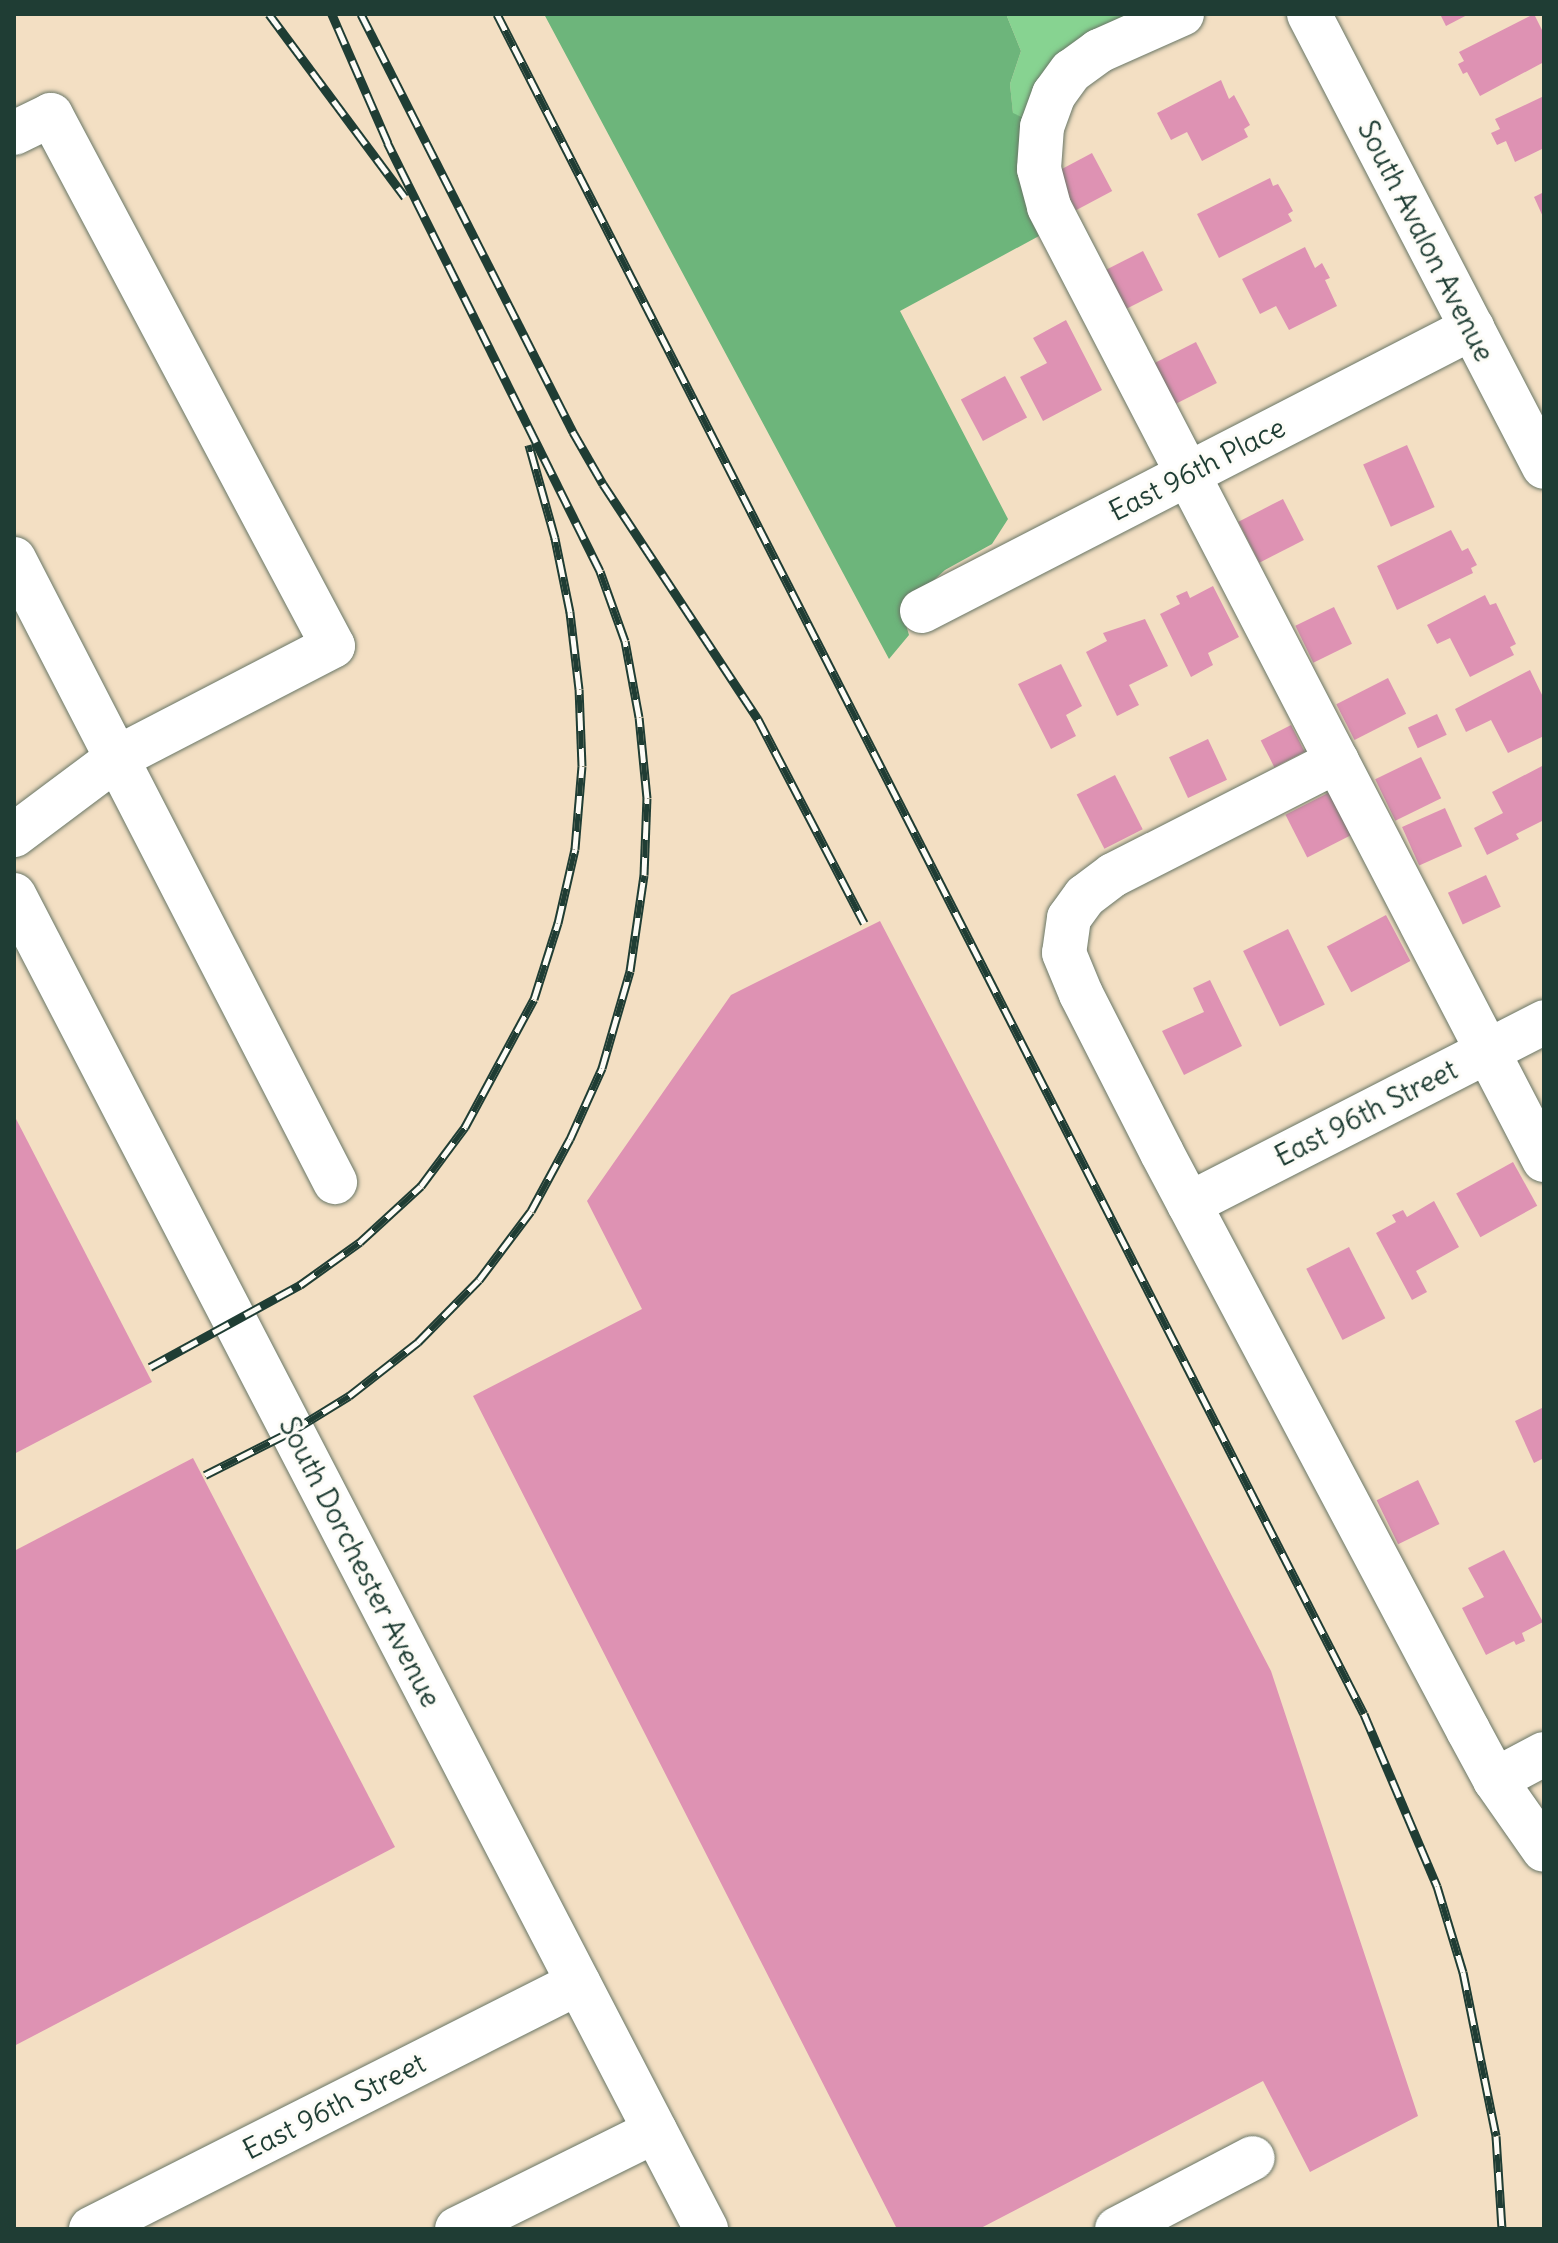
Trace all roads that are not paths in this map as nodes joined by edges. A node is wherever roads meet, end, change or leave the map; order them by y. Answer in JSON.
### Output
{"nodes":[{"id":1,"x":1182,"y":14,"type":"edge"},
{"id":2,"x":1309,"y":14,"type":"edge"},
{"id":3,"x":14,"y":133,"type":"edge"},
{"id":4,"x":1472,"y":328,"type":"junction"},
{"id":5,"x":1544,"y":467,"type":"edge"},
{"id":6,"x":1188,"y":474,"type":"junction"},
{"id":7,"x":14,"y":559,"type":"edge"},
{"id":8,"x":922,"y":611,"type":"dead end"},
{"id":9,"x":117,"y":758,"type":"junction"},
{"id":10,"x":1337,"y":761,"type":"junction"},
{"id":11,"x":14,"y":835,"type":"edge"},
{"id":12,"x":14,"y":895,"type":"edge"},
{"id":13,"x":1544,"y":1022,"type":"edge"},
{"id":14,"x":1488,"y":1051,"type":"junction"},
{"id":15,"x":1544,"y":1160,"type":"edge"},
{"id":16,"x":335,"y":1182,"type":"dead end"},
{"id":17,"x":1189,"y":1204,"type":"junction"},
{"id":18,"x":1544,"y":1754,"type":"edge"},
{"id":19,"x":1495,"y":1780,"type":"junction"},
{"id":20,"x":1544,"y":1850,"type":"edge"},
{"id":21,"x":578,"y":1983,"type":"junction"},
{"id":22,"x":655,"y":2131,"type":"junction"},
{"id":23,"x":1253,"y":2158,"type":"dead end"},
{"id":24,"x":91,"y":2229,"type":"edge"},
{"id":25,"x":457,"y":2229,"type":"edge"},
{"id":26,"x":706,"y":2229,"type":"edge"},
{"id":27,"x":1117,"y":2229,"type":"edge"}],
"edges":[{"from":1,"to":6,"type":"street"},
{"from":2,"to":4,"type":"street","name":"South Avalon Avenue"},
{"from":3,"to":9,"type":"street"},
{"from":4,"to":5,"type":"street","name":"South Avalon Avenue"},
{"from":4,"to":6,"type":"street","name":"East 96th Place"},
{"from":6,"to":8,"type":"street","name":"East 96th Place"},
{"from":6,"to":10,"type":"street"},
{"from":7,"to":9,"type":"street"},
{"from":9,"to":11,"type":"street"},
{"from":9,"to":16,"type":"street"},
{"from":10,"to":14,"type":"street"},
{"from":10,"to":17,"type":"street"},
{"from":12,"to":21,"type":"street","name":"South Dorchester Avenue"},
{"from":13,"to":14,"type":"street","name":"East 96th Street"},
{"from":14,"to":15,"type":"street"},
{"from":14,"to":17,"type":"street","name":"East 96th Street"},
{"from":17,"to":19,"type":"street"},
{"from":18,"to":19,"type":"street"},
{"from":19,"to":20,"type":"street"},
{"from":21,"to":22,"type":"street","name":"South Dorchester Avenue"},
{"from":21,"to":24,"type":"street","name":"East 96th Street"},
{"from":22,"to":25,"type":"street"},
{"from":22,"to":26,"type":"street","name":"South Dorchester Avenue"},
{"from":23,"to":27,"type":"street"}]}
